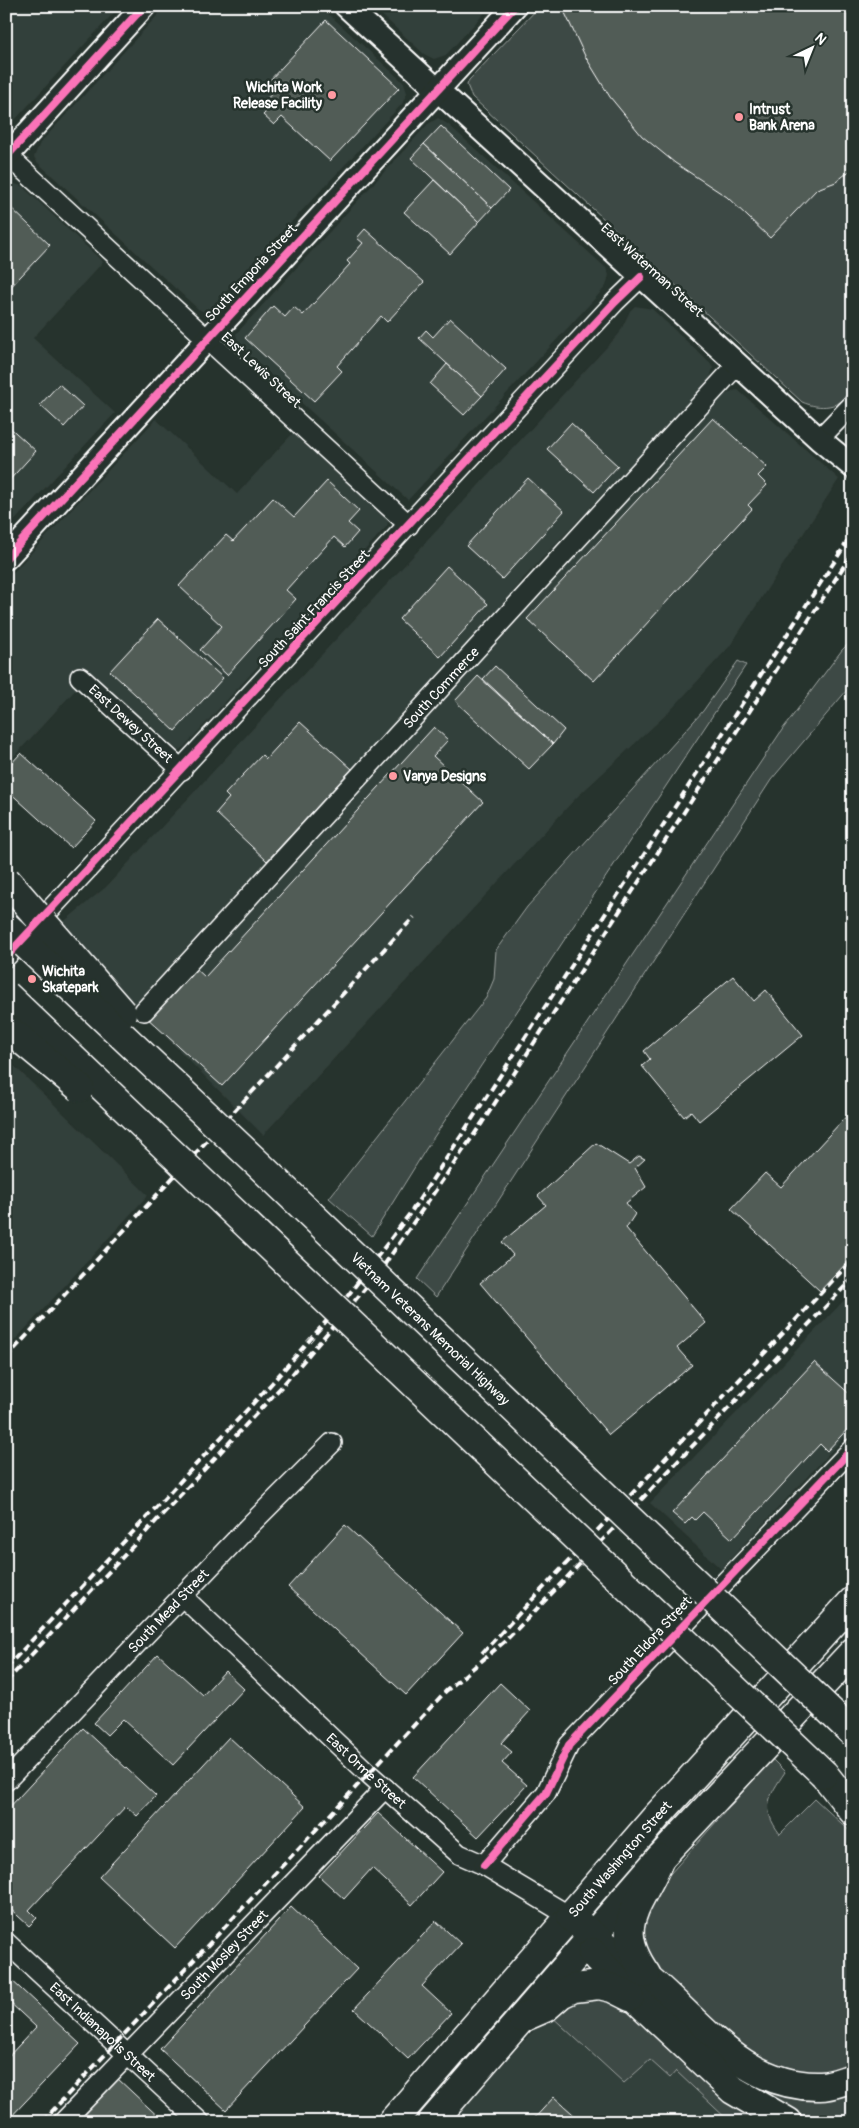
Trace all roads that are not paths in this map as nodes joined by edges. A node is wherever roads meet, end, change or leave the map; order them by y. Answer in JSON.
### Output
{"nodes":[{"id":1,"x":144,"y":6,"type":"edge"},
{"id":2,"x":346,"y":6,"type":"edge"},
{"id":3,"x":515,"y":6,"type":"edge"},
{"id":4,"x":437,"y":89,"type":"junction"},
{"id":5,"x":7,"y":155,"type":"edge"},
{"id":6,"x":641,"y":277,"type":"junction"},
{"id":7,"x":207,"y":338,"type":"junction"},
{"id":8,"x":737,"y":365,"type":"junction"},
{"id":9,"x":853,"y":404,"type":"edge"},
{"id":10,"x":819,"y":439,"type":"junction"},
{"id":11,"x":853,"y":467,"type":"edge"},
{"id":12,"x":409,"y":525,"type":"junction"},
{"id":13,"x":6,"y":558,"type":"edge"},
{"id":14,"x":80,"y":677,"type":"dead end"},
{"id":15,"x":182,"y":770,"type":"junction"},
{"id":16,"x":6,"y":880,"type":"edge"},
{"id":17,"x":6,"y":926,"type":"edge"},
{"id":18,"x":6,"y":957,"type":"edge"},
{"id":19,"x":6,"y":994,"type":"edge"},
{"id":20,"x":144,"y":1011,"type":"dead end"},
{"id":21,"x":6,"y":1027,"type":"edge"},
{"id":22,"x":255,"y":1161,"type":"junction"},
{"id":23,"x":216,"y":1194,"type":"junction"},
{"id":24,"x":332,"y":1443,"type":"dead end"},
{"id":25,"x":853,"y":1448,"type":"edge"},
{"id":26,"x":182,"y":1596,"type":"junction"},
{"id":27,"x":853,"y":1601,"type":"edge"},
{"id":28,"x":853,"y":1652,"type":"edge"},
{"id":29,"x":853,"y":1733,"type":"edge"},
{"id":30,"x":824,"y":1774,"type":"junction"},
{"id":31,"x":6,"y":1781,"type":"edge"},
{"id":32,"x":385,"y":1788,"type":"junction"},
{"id":33,"x":853,"y":1801,"type":"edge"},
{"id":34,"x":853,"y":1811,"type":"edge"},
{"id":35,"x":660,"y":1858,"type":"junction"},
{"id":36,"x":484,"y":1865,"type":"junction"},
{"id":37,"x":571,"y":1917,"type":"junction"},
{"id":38,"x":589,"y":1939,"type":"junction"},
{"id":39,"x":6,"y":1942,"type":"edge"},
{"id":40,"x":644,"y":1990,"type":"junction"},
{"id":41,"x":522,"y":2018,"type":"junction"},
{"id":42,"x":126,"y":2056,"type":"junction"},
{"id":43,"x":853,"y":2078,"type":"edge"},
{"id":44,"x":63,"y":2122,"type":"edge"},
{"id":45,"x":200,"y":2122,"type":"edge"},
{"id":46,"x":392,"y":2122,"type":"edge"},
{"id":47,"x":432,"y":2122,"type":"edge"},
{"id":48,"x":788,"y":2122,"type":"edge"}],
"edges":[{"from":1,"to":5,"type":"street"},
{"from":2,"to":4,"type":"street","name":"East Waterman Street"},
{"from":3,"to":4,"type":"street","name":"South Emporia Street"},
{"from":4,"to":6,"type":"street","name":"East Waterman Street"},
{"from":4,"to":7,"type":"street","name":"South Emporia Street"},
{"from":5,"to":7,"type":"street","name":"East Lewis Street"},
{"from":6,"to":8,"type":"street","name":"East Waterman Street"},
{"from":6,"to":12,"type":"street","name":"South Saint Francis Street"},
{"from":7,"to":12,"type":"street","name":"East Lewis Street"},
{"from":7,"to":13,"type":"street","name":"South Emporia Street"},
{"from":8,"to":10,"type":"street","name":"East Waterman Street"},
{"from":8,"to":20,"type":"street","name":"South Commerce"},
{"from":9,"to":10,"type":"street"},
{"from":10,"to":11,"type":"street","name":"East Waterman Street"},
{"from":12,"to":15,"type":"street","name":"South Saint Francis Street"},
{"from":14,"to":15,"type":"street","name":"East Dewey Street"},
{"from":15,"to":18,"type":"street","name":"South Saint Francis Street"},
{"from":16,"to":22,"type":"main road","bridge":true},
{"from":17,"to":22,"type":"main road","name":"Vietnam Veterans Memorial Highway","bridge":true},
{"from":19,"to":23,"type":"main road","bridge":true},
{"from":21,"to":23,"type":"main road","bridge":true},
{"from":22,"to":29,"type":"main road","name":"Vietnam Veterans Memorial Highway","bridge":true},
{"from":23,"to":30,"type":"main road","bridge":true},
{"from":24,"to":26,"type":"street","name":"South Mead Street"},
{"from":25,"to":36,"type":"street","name":"South Eldora Street"},
{"from":26,"to":31,"type":"street","name":"South Mead Street"},
{"from":26,"to":32,"type":"street","name":"East Orme Street"},
{"from":27,"to":37,"type":"main road","name":"South Washington Street"},
{"from":28,"to":35,"type":"main road","name":"South Washington Street"},
{"from":30,"to":33,"type":"main road"},
{"from":30,"to":34,"type":"main road"},
{"from":32,"to":36,"type":"street","name":"East Orme Street"},
{"from":32,"to":42,"type":"street","name":"South Mosley Street"},
{"from":35,"to":38,"type":"main road","name":"South Washington Street"},
{"from":35,"to":40,"type":"main road"},
{"from":36,"to":37,"type":"street","name":"East Orme Street"},
{"from":37,"to":38,"type":"main road"},
{"from":37,"to":46,"type":"main road","name":"South Washington Street"},
{"from":38,"to":40,"type":"main road"},
{"from":38,"to":41,"type":"main road","name":"South Washington Street"},
{"from":39,"to":42,"type":"street","name":"East Indianapolis Street"},
{"from":40,"to":41,"type":"main road"},
{"from":40,"to":43,"type":"main road"},
{"from":40,"to":48,"type":"main road"},
{"from":41,"to":47,"type":"main road","name":"South Washington Street"},
{"from":42,"to":44,"type":"street","name":"South Mosley Street"},
{"from":42,"to":45,"type":"street","name":"East Indianapolis Street"}]}
